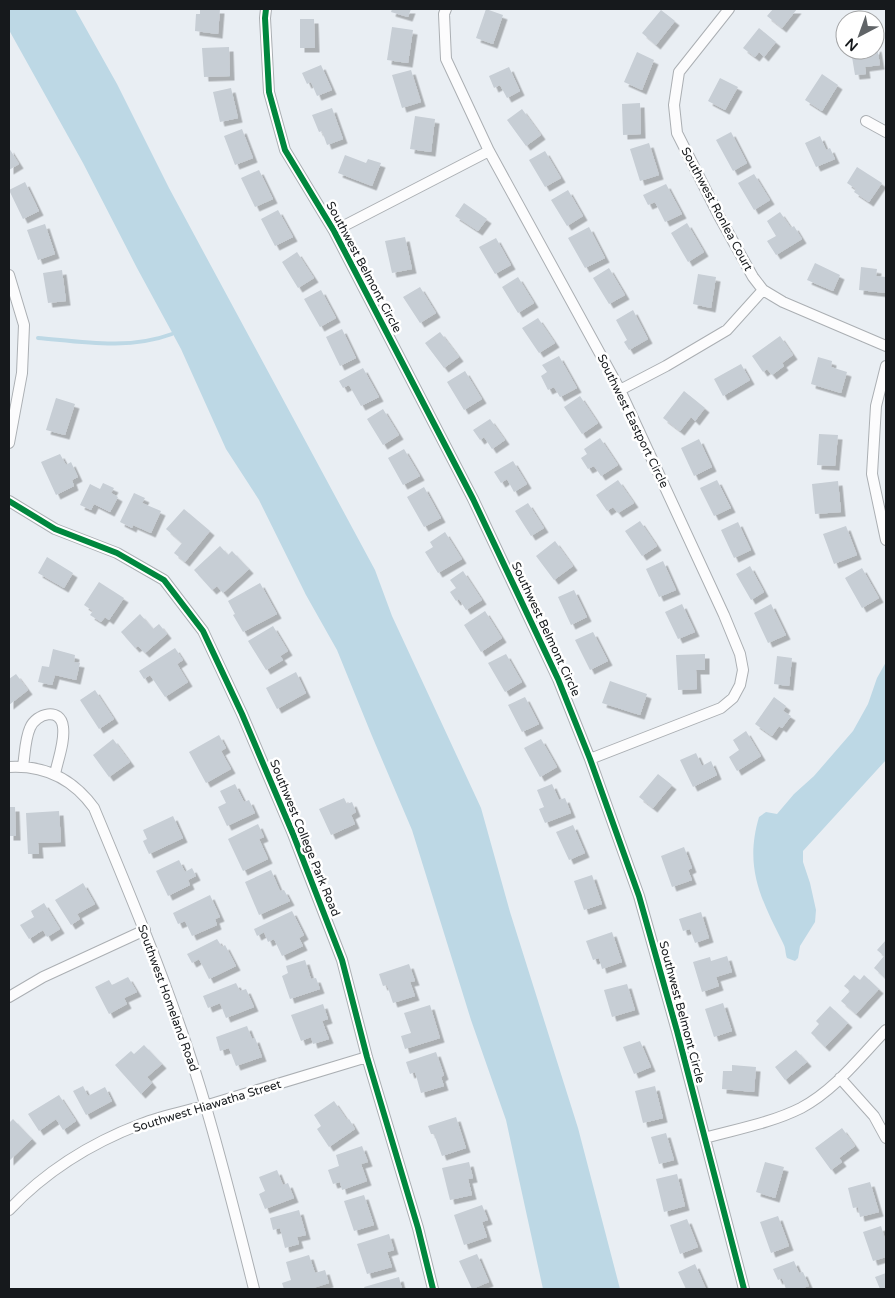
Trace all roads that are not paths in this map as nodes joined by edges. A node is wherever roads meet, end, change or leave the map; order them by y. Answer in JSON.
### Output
{"nodes":[{"id":1,"x":266,"y":9,"type":"edge"},
{"id":2,"x":446,"y":9,"type":"edge"},
{"id":3,"x":729,"y":9,"type":"edge"},
{"id":4,"x":866,"y":121,"type":"dead end"},
{"id":5,"x":886,"y":132,"type":"edge"},
{"id":6,"x":489,"y":151,"type":"junction"},
{"id":7,"x":334,"y":231,"type":"junction"},
{"id":8,"x":9,"y":275,"type":"edge"},
{"id":9,"x":763,"y":290,"type":"junction"},
{"id":10,"x":886,"y":346,"type":"edge"},
{"id":11,"x":886,"y":366,"type":"edge"},
{"id":12,"x":620,"y":390,"type":"junction"},
{"id":13,"x":9,"y":443,"type":"edge"},
{"id":14,"x":9,"y":501,"type":"edge"},
{"id":15,"x":886,"y":540,"type":"edge"},
{"id":16,"x":590,"y":759,"type":"junction"},
{"id":17,"x":23,"y":766,"type":"junction"},
{"id":18,"x":9,"y":767,"type":"edge"},
{"id":19,"x":55,"y":774,"type":"junction"},
{"id":20,"x":145,"y":930,"type":"junction"},
{"id":21,"x":9,"y":997,"type":"edge"},
{"id":22,"x":886,"y":1030,"type":"edge"},
{"id":23,"x":367,"y":1057,"type":"junction"},
{"id":24,"x":840,"y":1078,"type":"junction"},
{"id":25,"x":205,"y":1106,"type":"junction"},
{"id":26,"x":705,"y":1138,"type":"junction"},
{"id":27,"x":886,"y":1138,"type":"edge"},
{"id":28,"x":9,"y":1210,"type":"edge"},
{"id":29,"x":254,"y":1289,"type":"edge"},
{"id":30,"x":433,"y":1289,"type":"edge"},
{"id":31,"x":744,"y":1289,"type":"edge"}],
"edges":[{"from":1,"to":7,"type":"street","name":"Southwest Belmont Circle"},
{"from":2,"to":6,"type":"street","name":"Southwest Eastport Circle"},
{"from":3,"to":9,"type":"street","name":"Southwest Ronlea Court"},
{"from":4,"to":5,"type":"street"},
{"from":6,"to":7,"type":"street"},
{"from":6,"to":12,"type":"street","name":"Southwest Eastport Circle"},
{"from":7,"to":16,"type":"street","name":"Southwest Belmont Circle"},
{"from":8,"to":13,"type":"street"},
{"from":9,"to":10,"type":"street","name":"Southwest Ronlea Court"},
{"from":9,"to":12,"type":"street"},
{"from":11,"to":15,"type":"street"},
{"from":12,"to":16,"type":"street","name":"Southwest Eastport Circle"},
{"from":14,"to":23,"type":"street","name":"Southwest College Park Road"},
{"from":16,"to":26,"type":"street","name":"Southwest Belmont Circle"},
{"from":17,"to":18,"type":"street","name":"Southwest Homeland Road"},
{"from":17,"to":19,"type":"street","name":"Southwest Homeland Road"},
{"from":17,"to":19,"type":"street"},
{"from":19,"to":20,"type":"street","name":"Southwest Homeland Road"},
{"from":20,"to":21,"type":"street"},
{"from":20,"to":25,"type":"street","name":"Southwest Homeland Road"},
{"from":22,"to":24,"type":"street"},
{"from":23,"to":25,"type":"street","name":"Southwest Hiawatha Street"},
{"from":23,"to":30,"type":"street","name":"Southwest College Park Road"},
{"from":24,"to":26,"type":"street"},
{"from":24,"to":27,"type":"street"},
{"from":25,"to":28,"type":"street","name":"Southwest Hiawatha Street"},
{"from":25,"to":29,"type":"street","name":"Southwest Homeland Road"},
{"from":26,"to":31,"type":"street","name":"Southwest Belmont Circle"}]}
